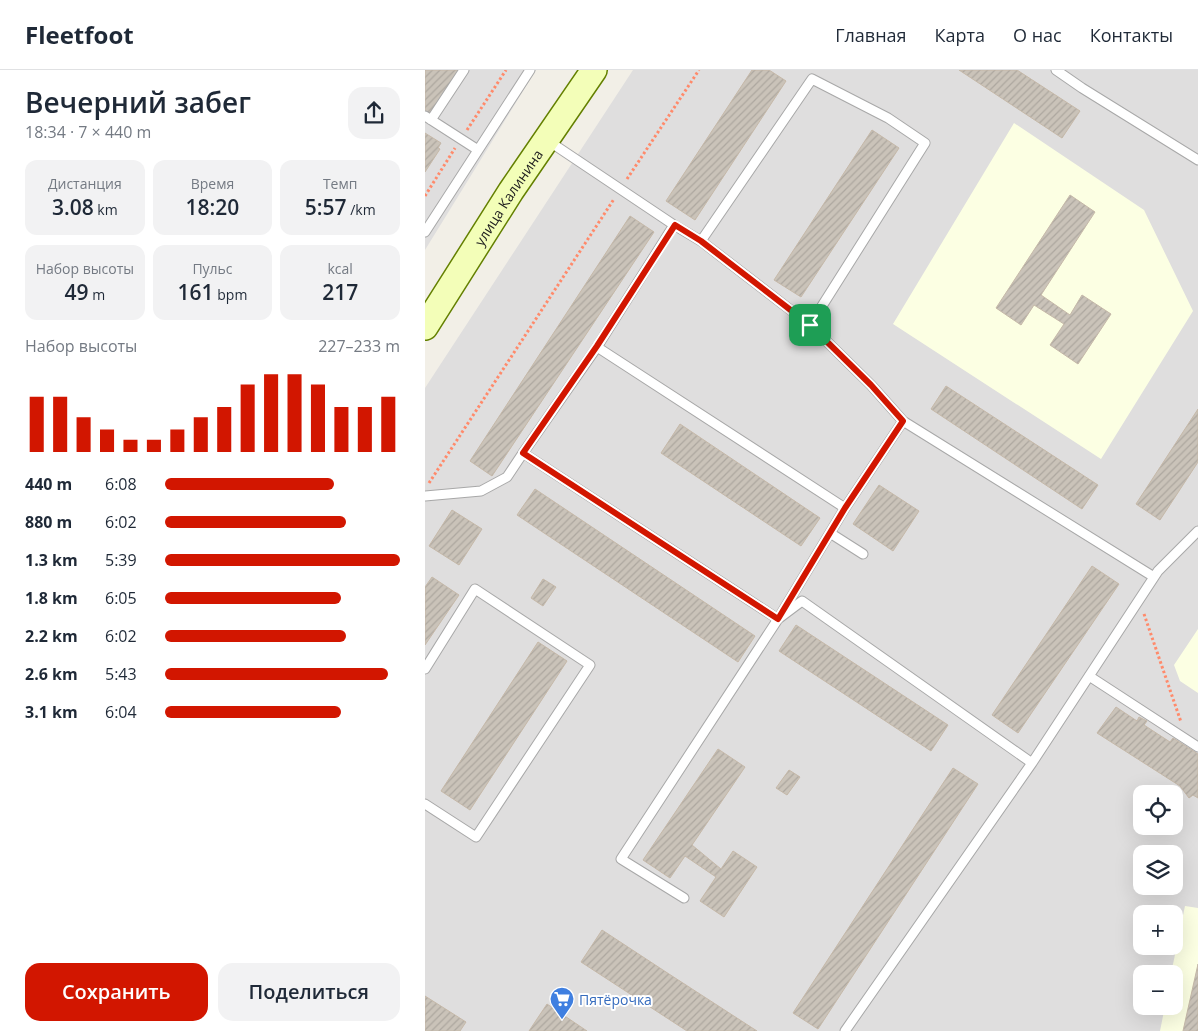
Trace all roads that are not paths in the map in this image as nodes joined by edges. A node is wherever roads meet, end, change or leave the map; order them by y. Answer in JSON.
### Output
{"nodes":[{"id":1,"x":464,"y":70,"type":"edge"},
{"id":2,"x":530,"y":70,"type":"edge"},
{"id":3,"x":594,"y":70,"type":"edge"},
{"id":4,"x":1056,"y":70,"type":"edge"},
{"id":5,"x":428,"y":118,"type":"edge"},
{"id":6,"x":546,"y":139,"type":"junction"},
{"id":7,"x":478,"y":150,"type":"junction"},
{"id":8,"x":1198,"y":160,"type":"edge"},
{"id":9,"x":675,"y":225,"type":"junction"},
{"id":10,"x":425,"y":232,"type":"edge"},
{"id":11,"x":701,"y":241,"type":"junction"},
{"id":12,"x":810,"y":325,"type":"junction"},
{"id":13,"x":425,"y":326,"type":"edge"},
{"id":14,"x":597,"y":346,"type":"junction"},
{"id":15,"x":903,"y":421,"type":"junction"},
{"id":16,"x":523,"y":453,"type":"junction"},
{"id":17,"x":425,"y":496,"type":"edge"},
{"id":18,"x":845,"y":508,"type":"junction"},
{"id":19,"x":1198,"y":531,"type":"edge"},
{"id":20,"x":830,"y":533,"type":"junction"},
{"id":21,"x":863,"y":554,"type":"dead end"},
{"id":22,"x":1154,"y":577,"type":"junction"},
{"id":23,"x":778,"y":619,"type":"junction"},
{"id":24,"x":425,"y":669,"type":"edge"},
{"id":25,"x":1089,"y":676,"type":"junction"},
{"id":26,"x":1198,"y":747,"type":"edge"},
{"id":27,"x":1032,"y":763,"type":"junction"},
{"id":28,"x":425,"y":804,"type":"edge"},
{"id":29,"x":684,"y":898,"type":"dead end"},
{"id":30,"x":845,"y":1031,"type":"edge"}],
"edges":[{"from":1,"to":5,"type":"lane"},
{"from":2,"to":7,"type":"lane"},
{"from":3,"to":6,"type":"street","name":"улица Калинина"},
{"from":4,"to":8,"type":"lane"},
{"from":5,"to":7,"type":"lane"},
{"from":6,"to":9,"type":"lane"},
{"from":6,"to":13,"type":"street","name":"улица Калинина"},
{"from":7,"to":10,"type":"lane"},
{"from":9,"to":11,"type":"lane"},
{"from":9,"to":14,"type":"lane"},
{"from":11,"to":12,"type":"lane"},
{"from":11,"to":12,"type":"lane"},
{"from":12,"to":15,"type":"lane"},
{"from":14,"to":16,"type":"lane"},
{"from":14,"to":18,"type":"lane"},
{"from":15,"to":18,"type":"lane"},
{"from":15,"to":22,"type":"lane"},
{"from":16,"to":17,"type":"lane"},
{"from":16,"to":23,"type":"lane"},
{"from":18,"to":20,"type":"lane"},
{"from":19,"to":22,"type":"lane"},
{"from":20,"to":21,"type":"lane"},
{"from":20,"to":23,"type":"lane"},
{"from":22,"to":25,"type":"lane"},
{"from":23,"to":27,"type":"lane"},
{"from":23,"to":29,"type":"lane"},
{"from":24,"to":28,"type":"lane"},
{"from":25,"to":26,"type":"lane"},
{"from":25,"to":27,"type":"lane"},
{"from":27,"to":30,"type":"lane"}]}
